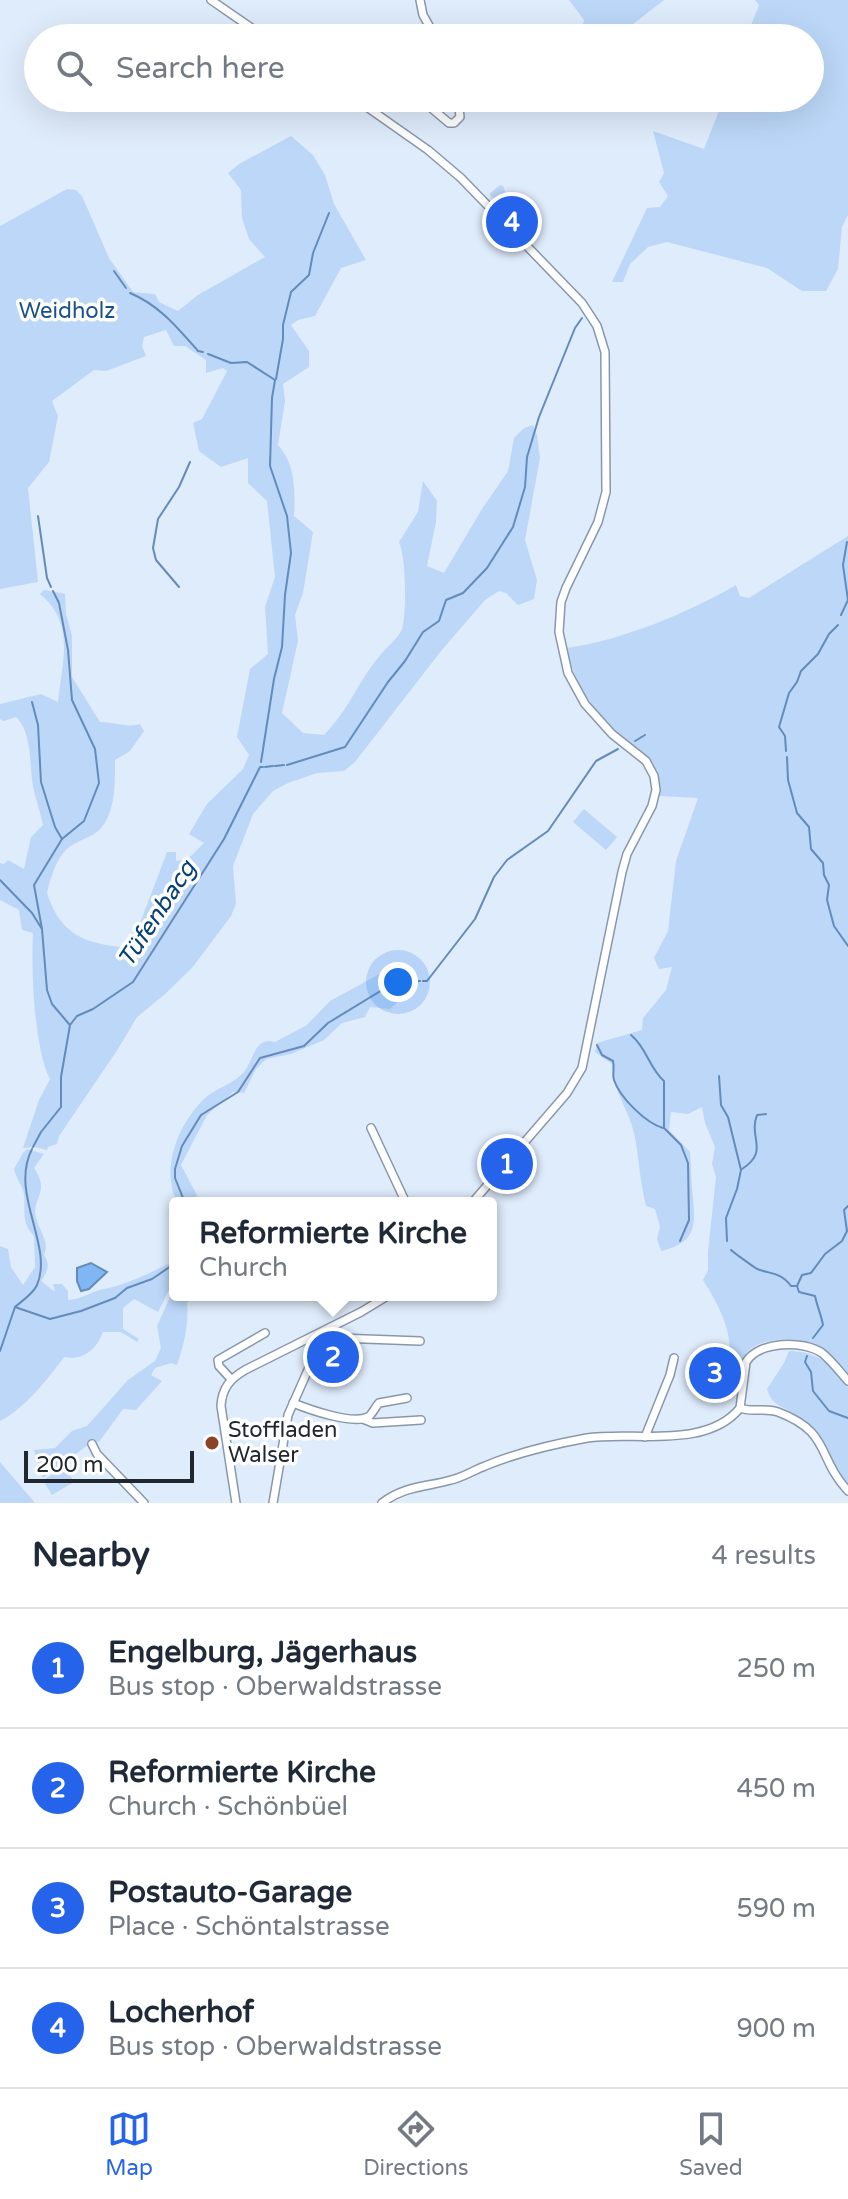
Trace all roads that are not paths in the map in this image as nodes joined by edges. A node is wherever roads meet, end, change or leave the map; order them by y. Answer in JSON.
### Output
{"nodes":[{"id":1,"x":211,"y":0,"type":"edge"},
{"id":2,"x":420,"y":0,"type":"edge"},
{"id":3,"x":246,"y":24,"type":"edge"},
{"id":4,"x":428,"y":24,"type":"edge"},
{"id":5,"x":374,"y":112,"type":"edge"},
{"id":6,"x":436,"y":112,"type":"edge"},
{"id":7,"x":459,"y":112,"type":"edge"},
{"id":8,"x":371,"y":1128,"type":"dead end"},
{"id":9,"x":403,"y":1197,"type":"edge"},
{"id":10,"x":477,"y":1197,"type":"edge"},
{"id":11,"x":378,"y":1301,"type":"edge"},
{"id":12,"x":265,"y":1333,"type":"dead end"},
{"id":13,"x":307,"y":1339,"type":"junction"},
{"id":14,"x":420,"y":1341,"type":"dead end"},
{"id":15,"x":312,"y":1348,"type":"junction"},
{"id":16,"x":674,"y":1358,"type":"dead end"},
{"id":17,"x":231,"y":1379,"type":"junction"},
{"id":18,"x":848,"y":1381,"type":"edge"},
{"id":19,"x":407,"y":1398,"type":"dead end"},
{"id":20,"x":293,"y":1403,"type":"junction"},
{"id":21,"x":740,"y":1408,"type":"junction"},
{"id":22,"x":363,"y":1419,"type":"junction"},
{"id":23,"x":421,"y":1420,"type":"dead end"},
{"id":24,"x":645,"y":1437,"type":"junction"},
{"id":25,"x":92,"y":1444,"type":"dead end"},
{"id":26,"x":848,"y":1491,"type":"edge"},
{"id":27,"x":144,"y":1503,"type":"edge"},
{"id":28,"x":236,"y":1503,"type":"edge"},
{"id":29,"x":273,"y":1503,"type":"edge"},
{"id":30,"x":382,"y":1503,"type":"edge"}],
"edges":[{"from":1,"to":3,"type":"street"},
{"from":2,"to":4,"type":"street"},
{"from":5,"to":10,"type":"street"},
{"from":6,"to":7,"type":"street"},
{"from":8,"to":9,"type":"street"},
{"from":11,"to":13,"type":"street"},
{"from":12,"to":17,"type":"street"},
{"from":13,"to":15,"type":"street"},
{"from":13,"to":17,"type":"street"},
{"from":14,"to":15,"type":"street"},
{"from":15,"to":20,"type":"street"},
{"from":16,"to":24,"type":"street"},
{"from":17,"to":28,"type":"street"},
{"from":18,"to":21,"type":"street"},
{"from":19,"to":22,"type":"street"},
{"from":20,"to":22,"type":"street"},
{"from":20,"to":29,"type":"street"},
{"from":21,"to":24,"type":"street"},
{"from":21,"to":26,"type":"street"},
{"from":22,"to":23,"type":"street"},
{"from":24,"to":30,"type":"street"},
{"from":25,"to":27,"type":"street"}]}
